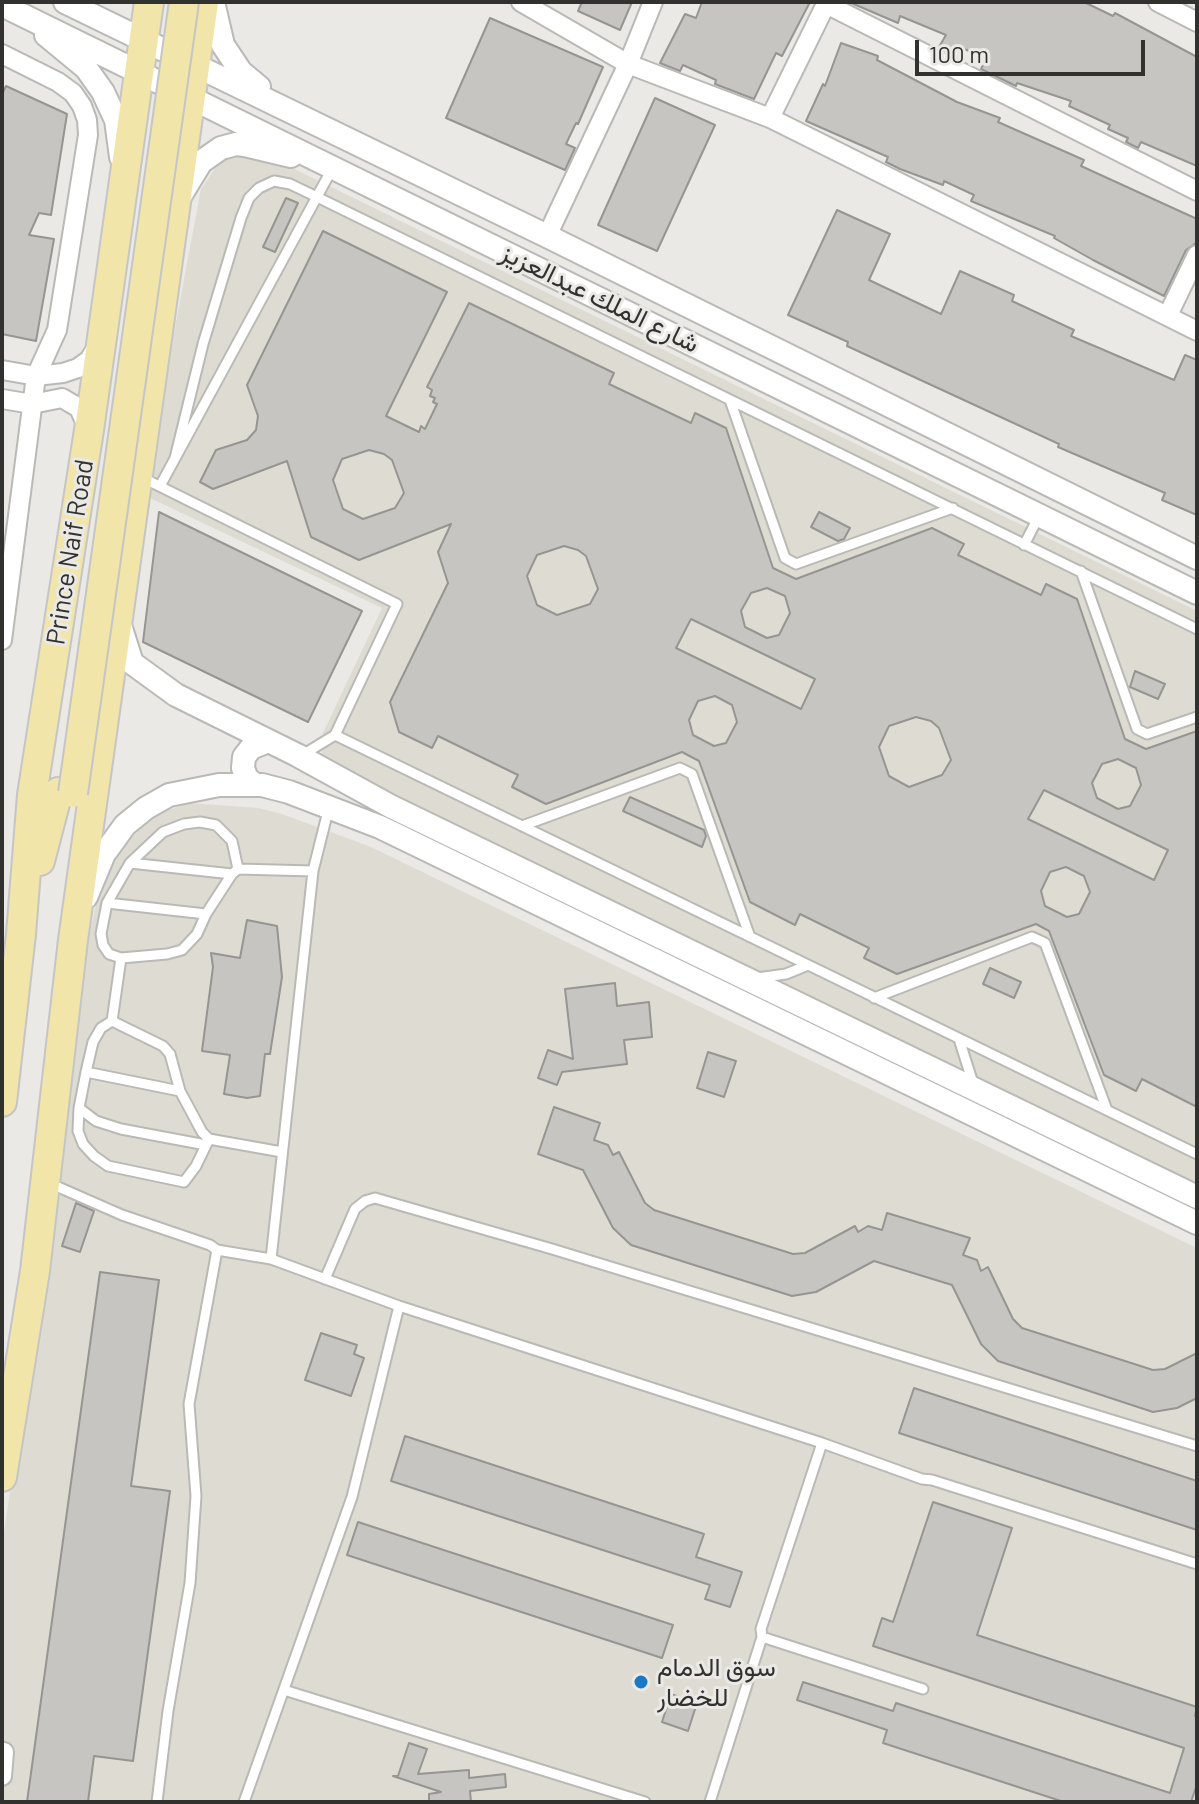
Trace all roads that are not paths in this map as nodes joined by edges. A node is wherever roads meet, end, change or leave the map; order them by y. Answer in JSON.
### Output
{"nodes":[{"id":1,"x":65,"y":2,"type":"edge"},
{"id":2,"x":149,"y":2,"type":"edge"},
{"id":3,"x":165,"y":2,"type":"edge"},
{"id":4,"x":184,"y":2,"type":"edge"},
{"id":5,"x":204,"y":2,"type":"edge"},
{"id":6,"x":213,"y":2,"type":"edge"},
{"id":7,"x":521,"y":2,"type":"edge"},
{"id":8,"x":653,"y":2,"type":"edge"},
{"id":9,"x":1158,"y":2,"type":"edge"},
{"id":10,"x":826,"y":3,"type":"edge"},
{"id":11,"x":9,"y":8,"type":"edge"},
{"id":12,"x":1197,"y":22,"type":"edge"},
{"id":13,"x":144,"y":40,"type":"junction"},
{"id":14,"x":2,"y":54,"type":"edge"},
{"id":15,"x":196,"y":64,"type":"junction"},
{"id":16,"x":628,"y":64,"type":"junction"},
{"id":17,"x":140,"y":71,"type":"junction"},
{"id":18,"x":191,"y":97,"type":"junction"},
{"id":19,"x":284,"y":108,"type":"junction"},
{"id":20,"x":770,"y":118,"type":"junction"},
{"id":21,"x":333,"y":167,"type":"junction"},
{"id":22,"x":123,"y":188,"type":"junction"},
{"id":23,"x":1197,"y":191,"type":"edge"},
{"id":24,"x":317,"y":197,"type":"junction"},
{"id":25,"x":177,"y":202,"type":"junction"},
{"id":26,"x":547,"y":236,"type":"junction"},
{"id":27,"x":1197,"y":255,"type":"edge"},
{"id":28,"x":114,"y":256,"type":"junction"},
{"id":29,"x":170,"y":259,"type":"junction"},
{"id":30,"x":1168,"y":315,"type":"junction"},
{"id":31,"x":1197,"y":331,"type":"edge"},
{"id":32,"x":100,"y":342,"type":"junction"},
{"id":33,"x":2,"y":370,"type":"edge"},
{"id":34,"x":36,"y":376,"type":"junction"},
{"id":35,"x":2,"y":399,"type":"edge"},
{"id":36,"x":730,"y":400,"type":"junction"},
{"id":37,"x":32,"y":404,"type":"junction"},
{"id":38,"x":89,"y":430,"type":"junction"},
{"id":39,"x":175,"y":458,"type":"junction"},
{"id":40,"x":148,"y":481,"type":"junction"},
{"id":41,"x":953,"y":508,"type":"junction"},
{"id":42,"x":1040,"y":514,"type":"junction"},
{"id":43,"x":1024,"y":545,"type":"junction"},
{"id":44,"x":1197,"y":558,"type":"edge"},
{"id":45,"x":1081,"y":571,"type":"junction"},
{"id":46,"x":1197,"y":593,"type":"edge"},
{"id":47,"x":118,"y":620,"type":"junction"},
{"id":48,"x":1197,"y":629,"type":"edge"},
{"id":49,"x":2,"y":640,"type":"edge"},
{"id":50,"x":1197,"y":717,"type":"edge"},
{"id":51,"x":335,"y":735,"type":"junction"},
{"id":52,"x":268,"y":741,"type":"junction"},
{"id":53,"x":297,"y":755,"type":"junction"},
{"id":54,"x":256,"y":785,"type":"junction"},
{"id":55,"x":66,"y":792,"type":"junction"},
{"id":56,"x":329,"y":807,"type":"junction"},
{"id":57,"x":522,"y":826,"type":"junction"},
{"id":58,"x":130,"y":863,"type":"junction"},
{"id":59,"x":313,"y":871,"type":"junction"},
{"id":60,"x":235,"y":872,"type":"junction"},
{"id":61,"x":107,"y":903,"type":"junction"},
{"id":62,"x":206,"y":914,"type":"junction"},
{"id":63,"x":21,"y":934,"type":"junction"},
{"id":64,"x":750,"y":937,"type":"junction"},
{"id":65,"x":73,"y":940,"type":"junction"},
{"id":66,"x":790,"y":957,"type":"junction"},
{"id":67,"x":121,"y":958,"type":"junction"},
{"id":68,"x":808,"y":965,"type":"junction"},
{"id":69,"x":786,"y":974,"type":"junction"},
{"id":70,"x":747,"y":979,"type":"junction"},
{"id":71,"x":874,"y":998,"type":"junction"},
{"id":72,"x":112,"y":1021,"type":"junction"},
{"id":73,"x":959,"y":1039,"type":"junction"},
{"id":74,"x":86,"y":1072,"type":"junction"},
{"id":75,"x":180,"y":1091,"type":"junction"},
{"id":76,"x":987,"y":1095,"type":"junction"},
{"id":77,"x":2,"y":1102,"type":"edge"},
{"id":78,"x":79,"y":1108,"type":"junction"},
{"id":79,"x":1107,"y":1110,"type":"junction"},
{"id":80,"x":208,"y":1142,"type":"junction"},
{"id":81,"x":282,"y":1152,"type":"junction"},
{"id":82,"x":1197,"y":1154,"type":"edge"},
{"id":83,"x":46,"y":1182,"type":"junction"},
{"id":84,"x":1197,"y":1197,"type":"edge"},
{"id":85,"x":1197,"y":1223,"type":"edge"},
{"id":86,"x":217,"y":1250,"type":"junction"},
{"id":87,"x":271,"y":1259,"type":"junction"},
{"id":88,"x":325,"y":1279,"type":"junction"},
{"id":89,"x":399,"y":1306,"type":"junction"},
{"id":90,"x":822,"y":1443,"type":"junction"},
{"id":91,"x":1197,"y":1446,"type":"edge"},
{"id":92,"x":2,"y":1477,"type":"edge"},
{"id":93,"x":1197,"y":1564,"type":"edge"},
{"id":94,"x":762,"y":1637,"type":"junction"},
{"id":95,"x":923,"y":1689,"type":"dead end"},
{"id":96,"x":284,"y":1690,"type":"junction"},
{"id":97,"x":4,"y":1752,"type":"dead end"},
{"id":98,"x":2,"y":1776,"type":"edge"},
{"id":99,"x":157,"y":1802,"type":"edge"},
{"id":100,"x":244,"y":1802,"type":"edge"},
{"id":101,"x":645,"y":1802,"type":"edge"},
{"id":102,"x":710,"y":1802,"type":"edge"}],
"edges":[{"from":1,"to":13,"type":"street","name":"شارع الملك عبدالعزيز"},
{"from":2,"to":13,"type":"main road","name":"Prince Naif Road"},
{"from":3,"to":55,"type":"main road"},
{"from":4,"to":55,"type":"main road","bridge":true},
{"from":5,"to":15,"type":"main road"},
{"from":6,"to":19,"type":"street"},
{"from":7,"to":16,"type":"street"},
{"from":8,"to":16,"type":"street"},
{"from":9,"to":12,"type":"street"},
{"from":10,"to":20,"type":"street"},
{"from":10,"to":23,"type":"street"},
{"from":11,"to":17,"type":"street","name":"شارع الملك عبدالعزيز"},
{"from":11,"to":22,"type":"street"},
{"from":13,"to":15,"type":"street","name":"شارع الملك عبدالعزيز"},
{"from":13,"to":17,"type":"main road","name":"Prince Naif Road"},
{"from":14,"to":34,"type":"street"},
{"from":15,"to":18,"type":"main road"},
{"from":15,"to":19,"type":"street","name":"شارع الملك عبدالعزيز"},
{"from":16,"to":20,"type":"street"},
{"from":16,"to":26,"type":"street"},
{"from":17,"to":18,"type":"street","name":"شارع الملك عبدالعزيز"},
{"from":17,"to":22,"type":"main road","name":"Prince Naif Road"},
{"from":18,"to":21,"type":"street","name":"شارع الملك عبدالعزيز"},
{"from":18,"to":25,"type":"main road"},
{"from":19,"to":26,"type":"street","name":"شارع الملك عبدالعزيز"},
{"from":20,"to":30,"type":"street"},
{"from":21,"to":24,"type":"lane"},
{"from":21,"to":25,"type":"street"},
{"from":21,"to":42,"type":"street","name":"شارع الملك عبدالعزيز"},
{"from":22,"to":28,"type":"main road","name":"Prince Naif Road"},
{"from":24,"to":36,"type":"lane"},
{"from":24,"to":39,"type":"lane"},
{"from":24,"to":39,"type":"lane"},
{"from":25,"to":29,"type":"main road"},
{"from":26,"to":44,"type":"street","name":"شارع الملك عبدالعزيز"},
{"from":27,"to":30,"type":"street"},
{"from":28,"to":29,"type":"main road"},
{"from":28,"to":32,"type":"main road","name":"Prince Naif Road"},
{"from":29,"to":40,"type":"main road"},
{"from":30,"to":31,"type":"street"},
{"from":32,"to":34,"type":"street"},
{"from":32,"to":38,"type":"main road","name":"Prince Naif Road"},
{"from":33,"to":34,"type":"street"},
{"from":34,"to":37,"type":"street"},
{"from":35,"to":37,"type":"street"},
{"from":36,"to":41,"type":"lane"},
{"from":36,"to":41,"type":"lane"},
{"from":37,"to":38,"type":"street"},
{"from":37,"to":49,"type":"street"},
{"from":38,"to":63,"type":"main road","name":"Prince Naif Road"},
{"from":39,"to":40,"type":"lane"},
{"from":40,"to":47,"type":"main road"},
{"from":40,"to":51,"type":"lane"},
{"from":41,"to":43,"type":"lane"},
{"from":42,"to":43,"type":"lane"},
{"from":42,"to":46,"type":"street","name":"شارع الملك عبدالعزيز"},
{"from":43,"to":45,"type":"lane"},
{"from":45,"to":48,"type":"lane"},
{"from":45,"to":50,"type":"lane"},
{"from":47,"to":52,"type":"street"},
{"from":47,"to":65,"type":"main road"},
{"from":51,"to":53,"type":"lane"},
{"from":51,"to":57,"type":"lane"},
{"from":52,"to":53,"type":"street"},
{"from":52,"to":54,"type":"street"},
{"from":53,"to":70,"type":"street"},
{"from":54,"to":56,"type":"street"},
{"from":54,"to":65,"type":"street"},
{"from":55,"to":63,"type":"main road"},
{"from":55,"to":65,"type":"main road"},
{"from":56,"to":59,"type":"lane"},
{"from":56,"to":85,"type":"street"},
{"from":57,"to":64,"type":"lane"},
{"from":57,"to":64,"type":"lane"},
{"from":58,"to":60,"type":"lane"},
{"from":58,"to":60,"type":"lane"},
{"from":58,"to":61,"type":"lane"},
{"from":59,"to":60,"type":"lane"},
{"from":59,"to":81,"type":"lane"},
{"from":60,"to":62,"type":"lane"},
{"from":61,"to":62,"type":"lane"},
{"from":61,"to":67,"type":"lane"},
{"from":62,"to":67,"type":"lane"},
{"from":63,"to":77,"type":"main road","name":"Prince Naif Road"},
{"from":64,"to":66,"type":"lane"},
{"from":65,"to":83,"type":"main road"},
{"from":66,"to":68,"type":"lane"},
{"from":66,"to":69,"type":"lane"},
{"from":67,"to":72,"type":"lane"},
{"from":68,"to":69,"type":"lane"},
{"from":68,"to":71,"type":"lane"},
{"from":69,"to":70,"type":"lane"},
{"from":70,"to":76,"type":"street"},
{"from":71,"to":73,"type":"lane"},
{"from":71,"to":79,"type":"lane"},
{"from":72,"to":74,"type":"lane"},
{"from":72,"to":75,"type":"lane"},
{"from":73,"to":76,"type":"lane"},
{"from":73,"to":79,"type":"lane"},
{"from":74,"to":75,"type":"lane"},
{"from":74,"to":78,"type":"lane"},
{"from":75,"to":80,"type":"lane"},
{"from":76,"to":84,"type":"street"},
{"from":78,"to":80,"type":"lane"},
{"from":78,"to":80,"type":"lane"},
{"from":79,"to":82,"type":"lane"},
{"from":80,"to":81,"type":"lane"},
{"from":81,"to":87,"type":"lane"},
{"from":83,"to":86,"type":"lane"},
{"from":83,"to":92,"type":"main road"},
{"from":86,"to":87,"type":"lane"},
{"from":86,"to":99,"type":"lane"},
{"from":87,"to":88,"type":"lane"},
{"from":88,"to":89,"type":"lane"},
{"from":88,"to":91,"type":"lane"},
{"from":89,"to":90,"type":"lane"},
{"from":89,"to":96,"type":"lane"},
{"from":90,"to":93,"type":"lane"},
{"from":90,"to":94,"type":"lane"},
{"from":94,"to":95,"type":"lane"},
{"from":94,"to":102,"type":"lane"},
{"from":96,"to":100,"type":"lane"},
{"from":96,"to":101,"type":"lane"},
{"from":97,"to":98,"type":"street"}]}
